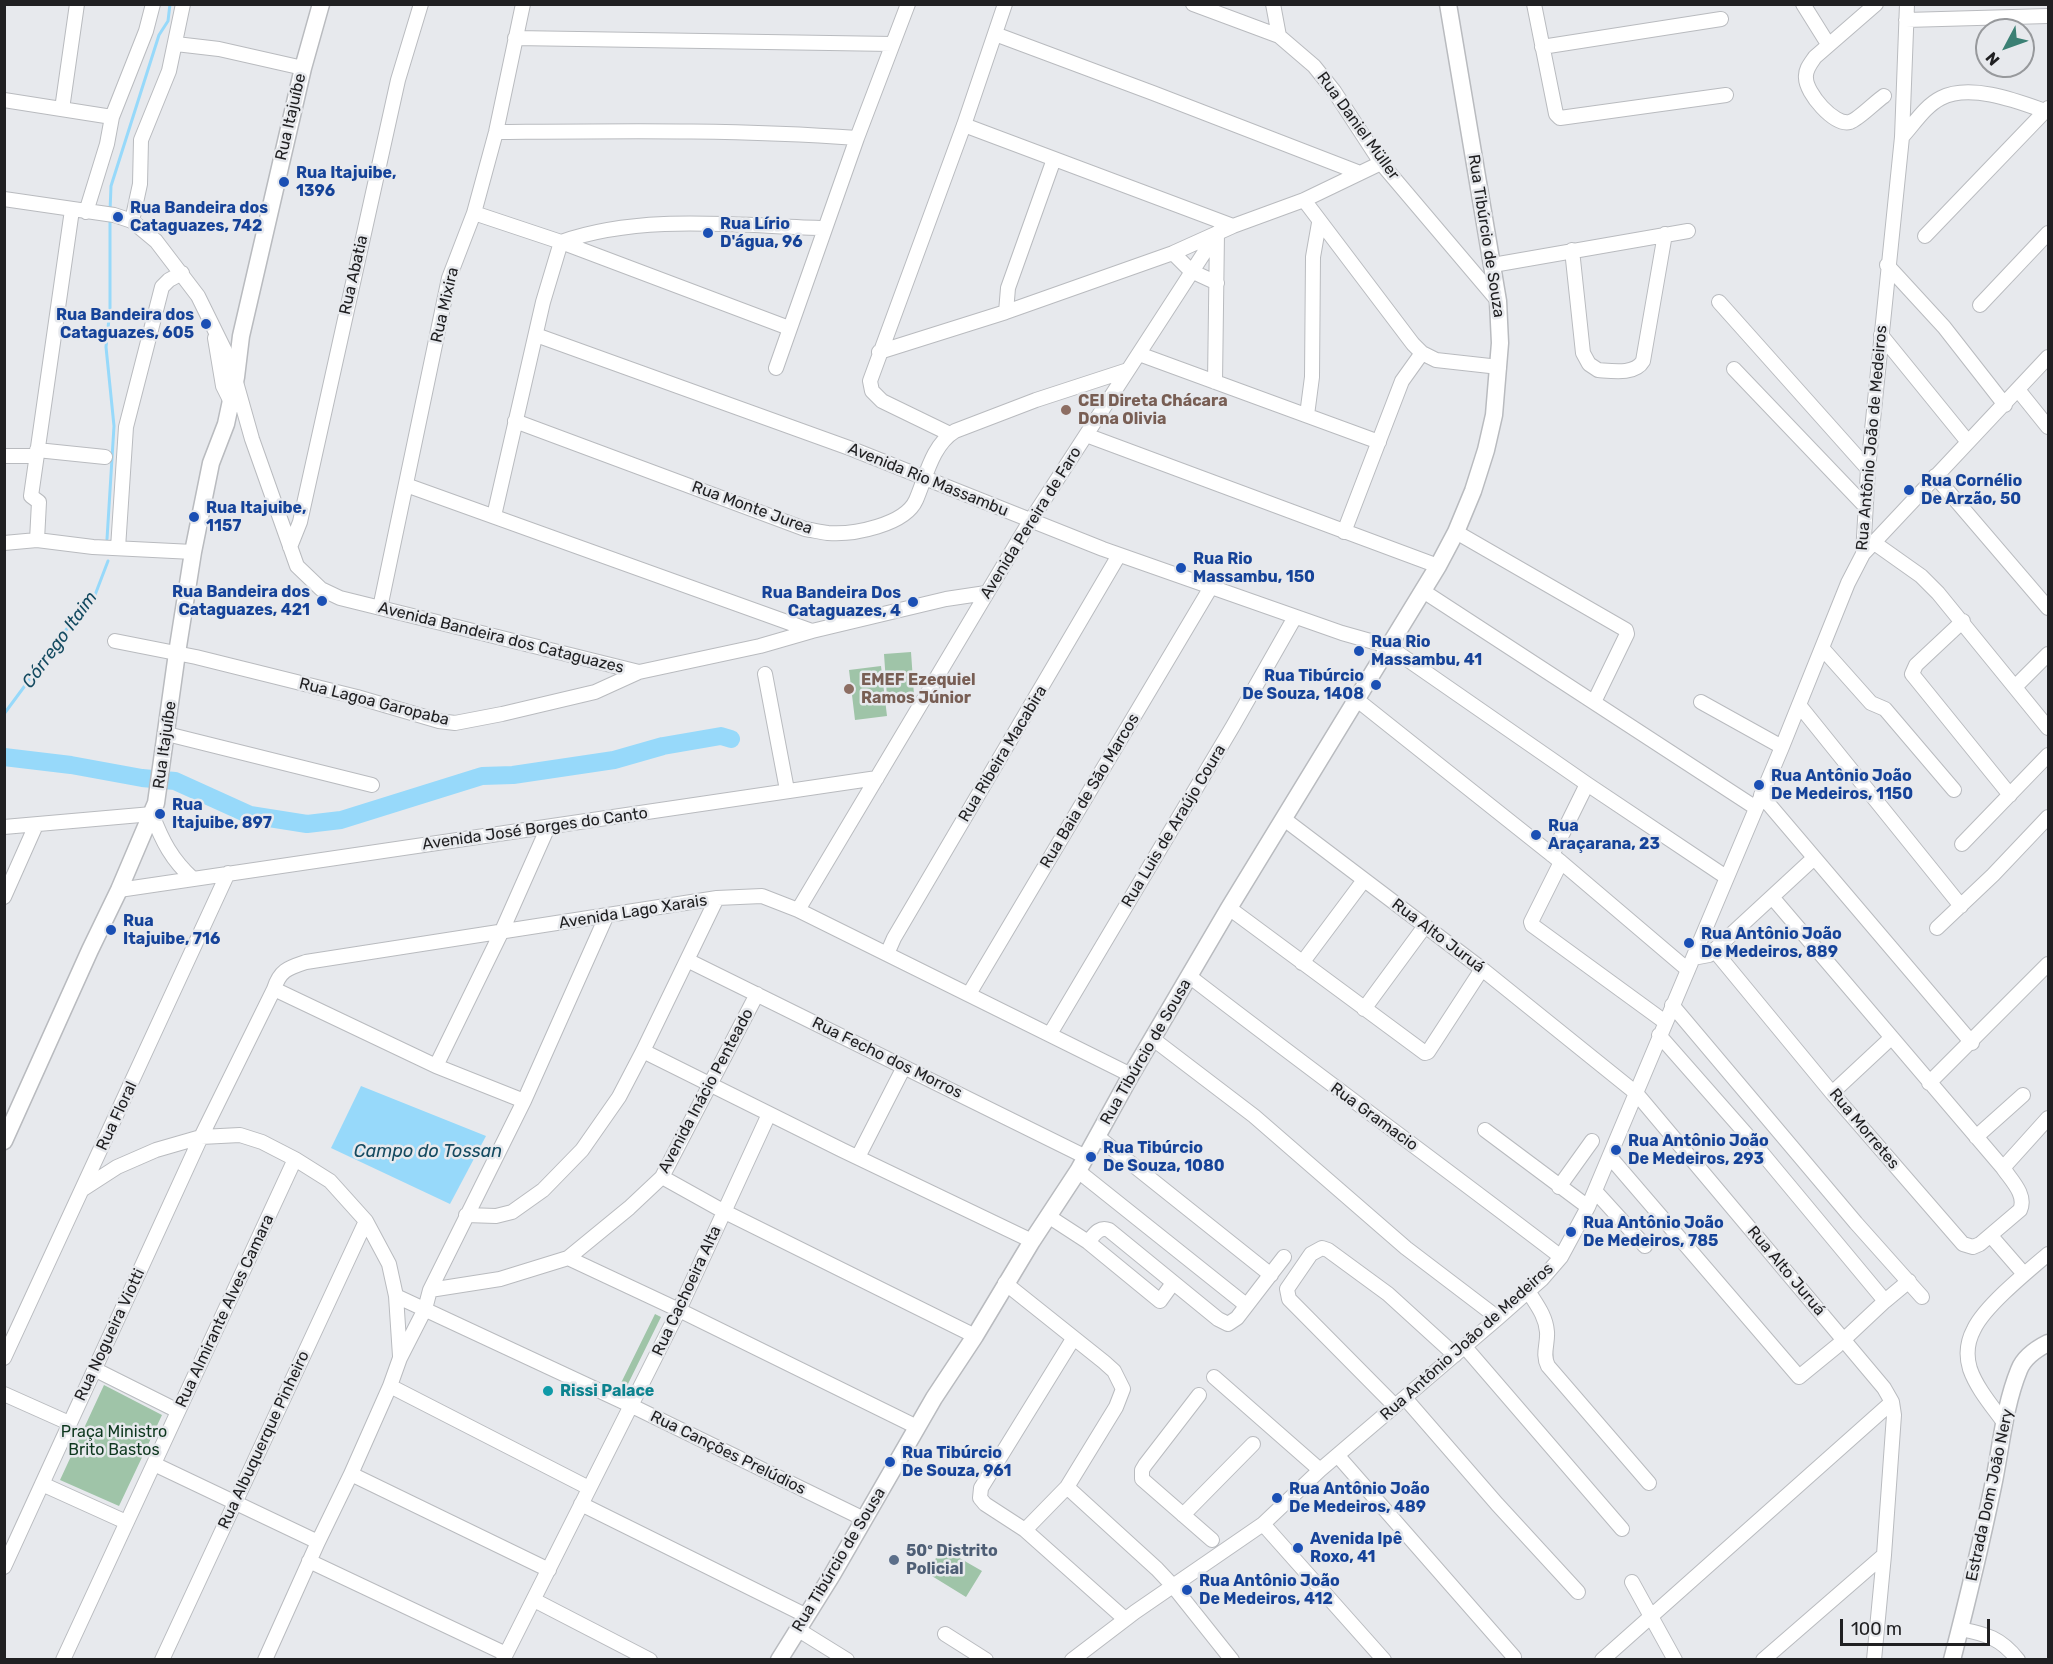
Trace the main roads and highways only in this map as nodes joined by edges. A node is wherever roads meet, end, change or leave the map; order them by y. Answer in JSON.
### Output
{"nodes":[{"id":1,"x":321,"y":4,"type":"edge"},
{"id":2,"x":1448,"y":4,"type":"edge"},
{"id":3,"x":241,"y":336,"type":"junction"},
{"id":4,"x":230,"y":388,"type":"junction"},
{"id":5,"x":1438,"y":566,"type":"joint"},
{"id":6,"x":5,"y":1139,"type":"edge"},
{"id":7,"x":2049,"y":1343,"type":"edge"},
{"id":8,"x":779,"y":1659,"type":"edge"},
{"id":9,"x":1952,"y":1659,"type":"edge"}],
"edges":[{"from":1,"to":3,"type":"main road","name":"Rua Itajuíbe"},
{"from":2,"to":5,"type":"main road","name":"Rua Tibúrcio de Souza"},
{"from":3,"to":4,"type":"main road","name":"Rua Itajuíbe"},
{"from":3,"to":4,"type":"main road","name":"Rua Itajuíbe"},
{"from":4,"to":6,"type":"main road","name":"Rua Itajuíbe"},
{"from":5,"to":8,"type":"main road","name":"Rua Tibúrcio de Sousa"},
{"from":7,"to":9,"type":"main road","name":"Estrada Dom João Nery"}]}
